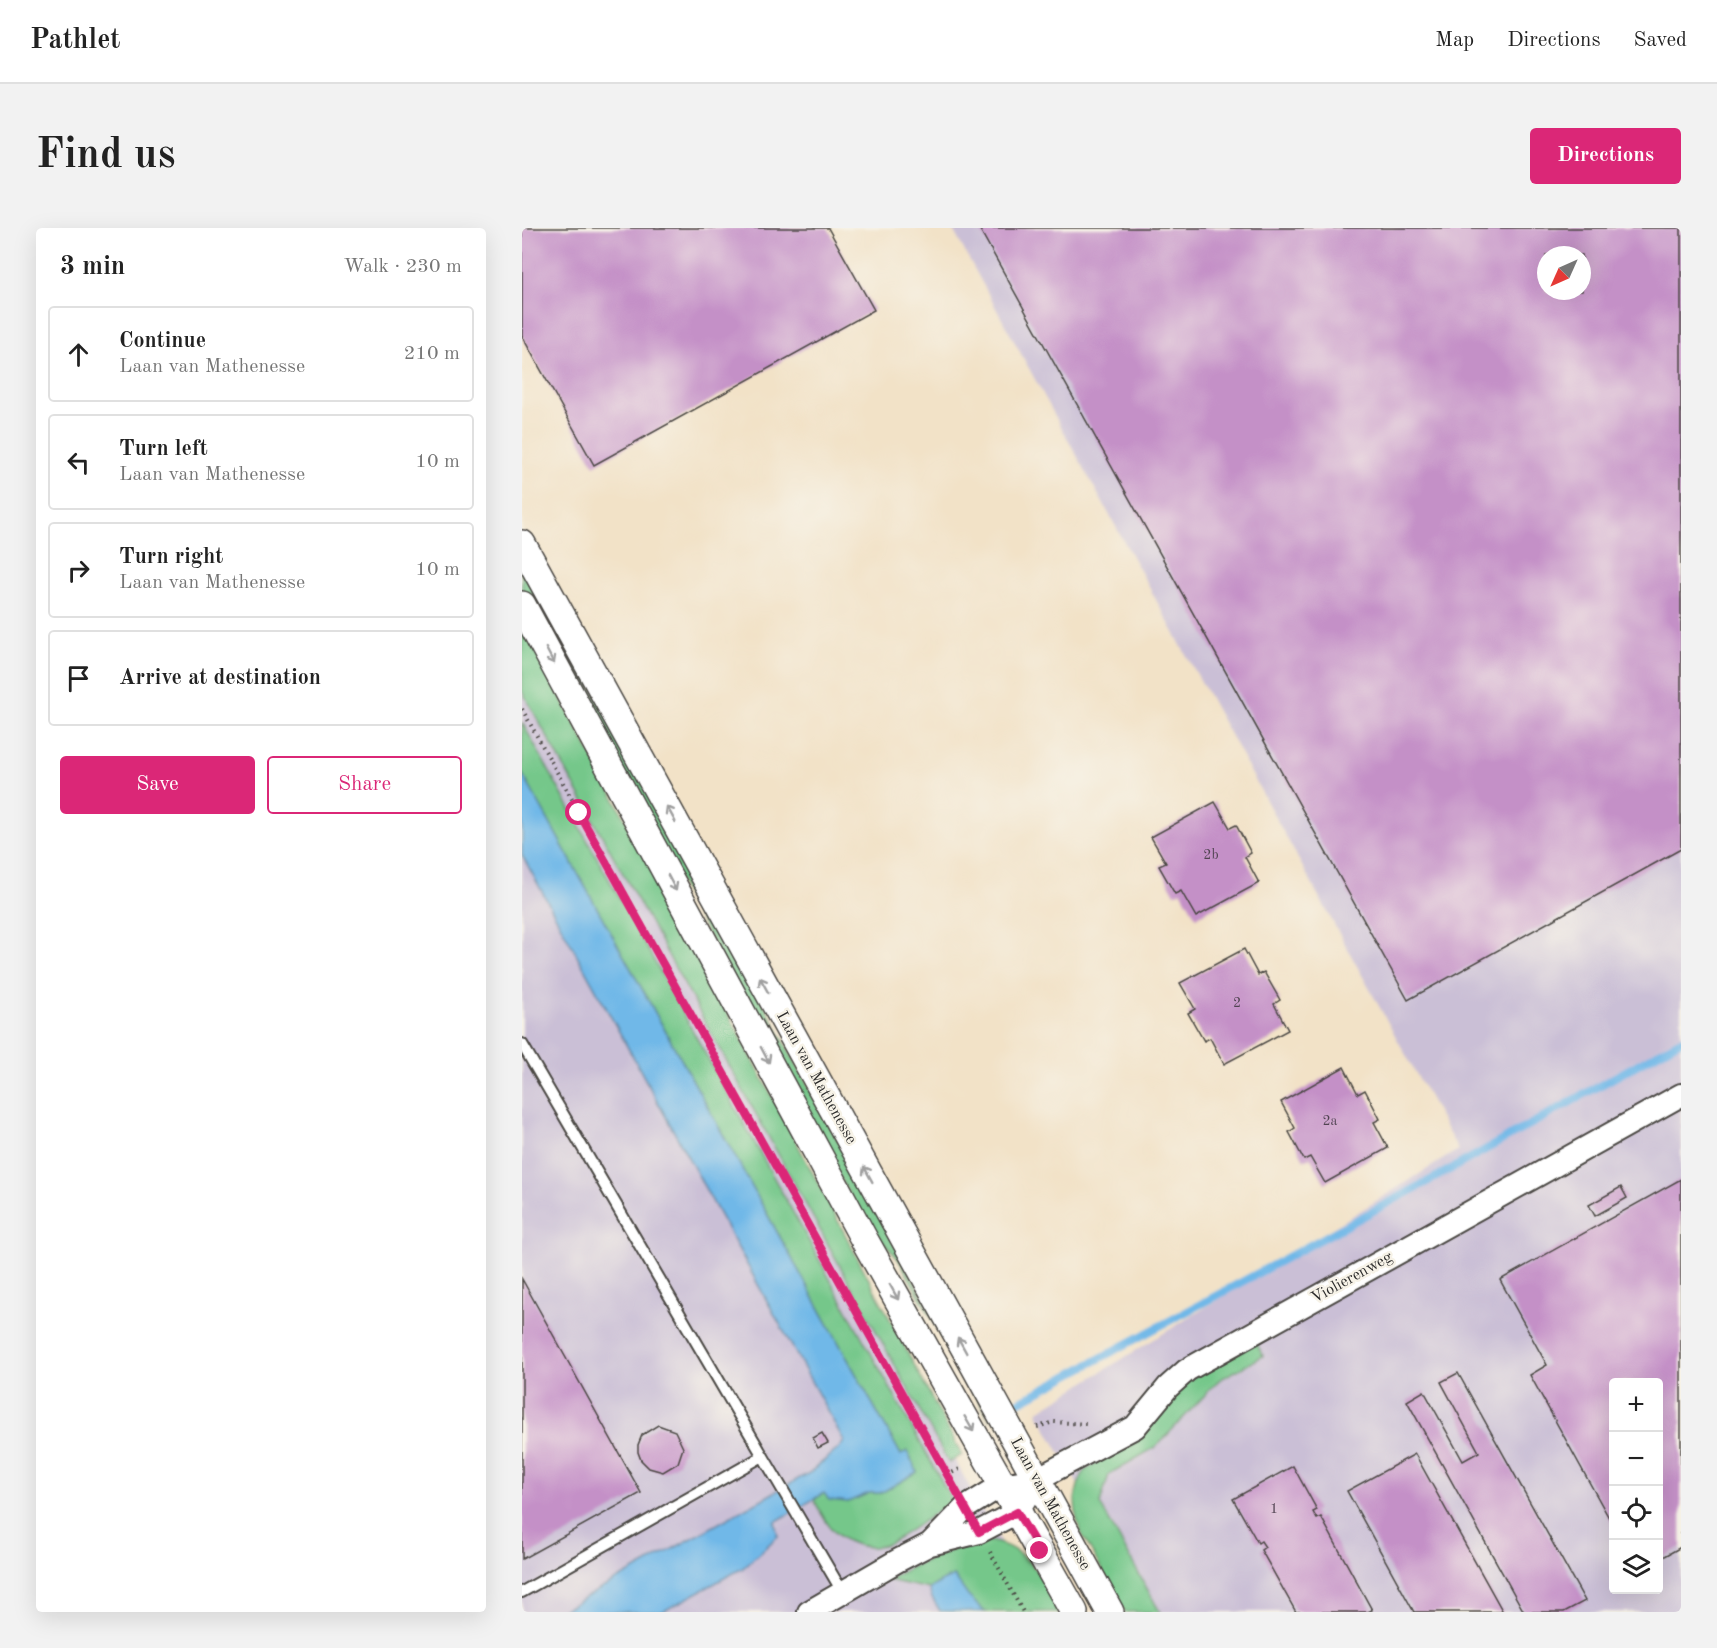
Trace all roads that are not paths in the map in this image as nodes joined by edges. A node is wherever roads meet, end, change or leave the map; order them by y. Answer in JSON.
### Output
{"nodes":[{"id":1,"x":522,"y":544,"type":"edge"},
{"id":2,"x":522,"y":605,"type":"edge"},
{"id":3,"x":522,"y":1044,"type":"edge"},
{"id":4,"x":1681,"y":1095,"type":"edge"},
{"id":5,"x":763,"y":1456,"type":"junction"},
{"id":6,"x":1037,"y":1479,"type":"junction"},
{"id":7,"x":1002,"y":1485,"type":"junction"},
{"id":8,"x":1017,"y":1512,"type":"junction"},
{"id":9,"x":930,"y":1544,"type":"junction"},
{"id":10,"x":522,"y":1592,"type":"edge"},
{"id":11,"x":843,"y":1593,"type":"junction"},
{"id":12,"x":809,"y":1612,"type":"edge"},
{"id":13,"x":1074,"y":1612,"type":"edge"},
{"id":14,"x":1110,"y":1612,"type":"edge"}],
"edges":[{"from":6,"to":1,"type":"street","name":"Laan van Mathenesse","one_way":true},
{"from":2,"to":7,"type":"street","name":"Laan van Mathenesse","one_way":true},
{"from":3,"to":5,"type":"lane"},
{"from":4,"to":6,"type":"street","name":"Violierenweg"},
{"from":5,"to":10,"type":"lane"},
{"from":5,"to":11,"type":"lane"},
{"from":6,"to":7,"type":"street"},
{"from":6,"to":8,"type":"street"},
{"from":6,"to":14,"type":"street","name":"Laan van Mathenesse"},
{"from":7,"to":8,"type":"street","name":"Laan van Mathenesse"},
{"from":7,"to":9,"type":"street","name":"Laan van Mathenesse"},
{"from":8,"to":9,"type":"street","name":"Laan van Mathenesse"},
{"from":8,"to":13,"type":"street","name":"Laan van Mathenesse"},
{"from":9,"to":11,"type":"street","name":"Laan van Mathenesse"},
{"from":11,"to":12,"type":"street","name":"Laan van Mathenesse"}]}
